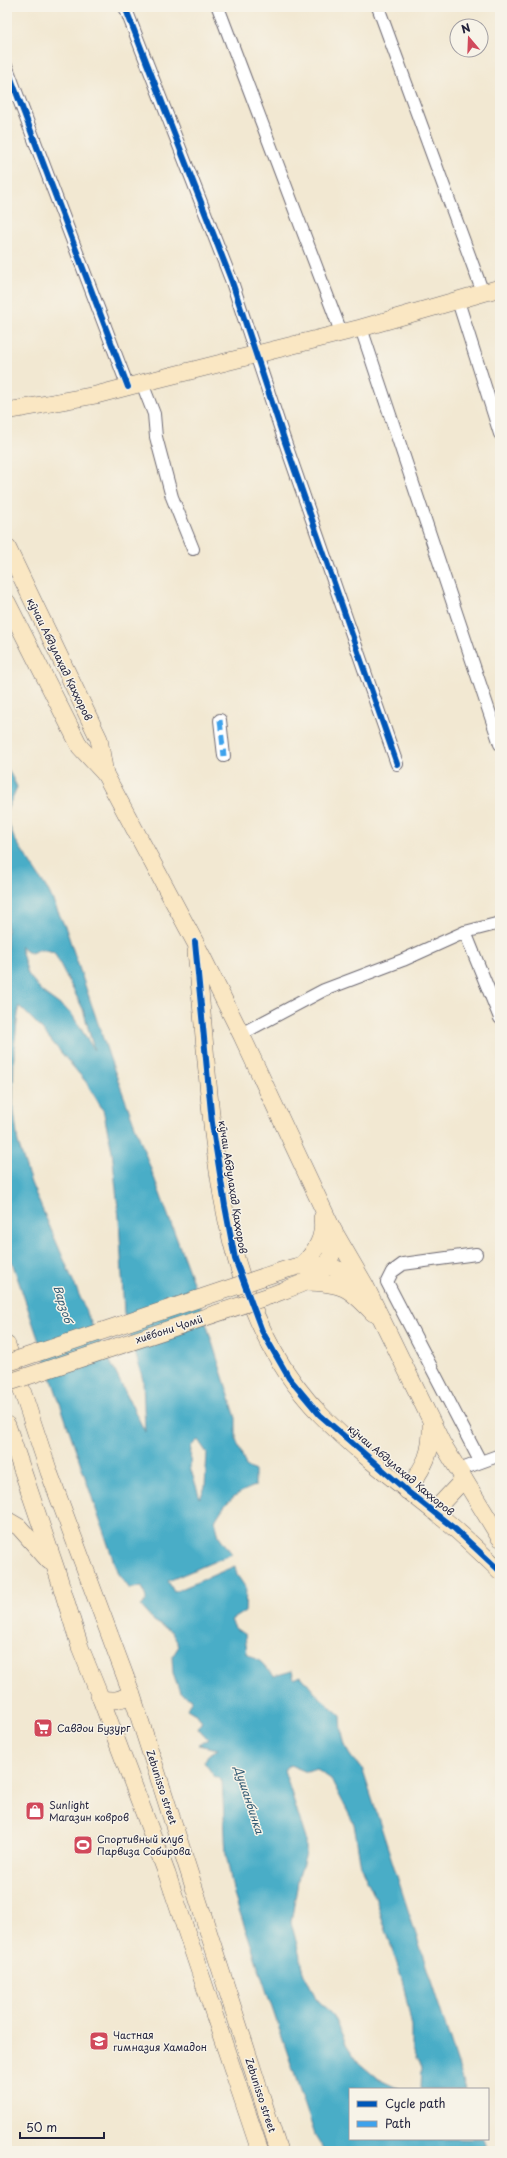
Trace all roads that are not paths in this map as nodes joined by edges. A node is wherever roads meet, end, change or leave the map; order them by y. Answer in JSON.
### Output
{"nodes":[{"id":1,"x":125,"y":7,"type":"edge"},
{"id":2,"x":218,"y":7,"type":"edge"},
{"id":3,"x":378,"y":7,"type":"edge"},
{"id":4,"x":7,"y":68,"type":"edge"},
{"id":5,"x":500,"y":288,"type":"edge"},
{"id":6,"x":483,"y":293,"type":"junction"},
{"id":7,"x":458,"y":301,"type":"junction"},
{"id":8,"x":361,"y":328,"type":"junction"},
{"id":9,"x":341,"y":332,"type":"junction"},
{"id":10,"x":256,"y":353,"type":"junction"},
{"id":11,"x":135,"y":385,"type":"junction"},
{"id":12,"x":7,"y":411,"type":"edge"},
{"id":13,"x":500,"y":434,"type":"edge"},
{"id":14,"x":7,"y":547,"type":"edge"},
{"id":15,"x":193,"y":549,"type":"dead end"},
{"id":16,"x":7,"y":602,"type":"edge"},
{"id":17,"x":220,"y":720,"type":"dead end"},
{"id":18,"x":500,"y":744,"type":"edge"},
{"id":19,"x":224,"y":756,"type":"dead end"},
{"id":20,"x":397,"y":764,"type":"dead end"},
{"id":21,"x":105,"y":774,"type":"junction"},
{"id":22,"x":500,"y":923,"type":"edge"},
{"id":23,"x":466,"y":932,"type":"junction"},
{"id":24,"x":195,"y":942,"type":"junction"},
{"id":25,"x":500,"y":1018,"type":"edge"},
{"id":26,"x":241,"y":1034,"type":"junction"},
{"id":27,"x":313,"y":1189,"type":"junction"},
{"id":28,"x":332,"y":1228,"type":"junction"},
{"id":29,"x":476,"y":1254,"type":"dead end"},
{"id":30,"x":303,"y":1264,"type":"junction"},
{"id":31,"x":327,"y":1265,"type":"junction"},
{"id":32,"x":306,"y":1282,"type":"junction"},
{"id":33,"x":364,"y":1285,"type":"junction"},
{"id":34,"x":385,"y":1329,"type":"junction"},
{"id":35,"x":7,"y":1345,"type":"edge"},
{"id":36,"x":7,"y":1363,"type":"edge"},
{"id":37,"x":7,"y":1383,"type":"edge"},
{"id":38,"x":431,"y":1420,"type":"junction"},
{"id":39,"x":7,"y":1425,"type":"edge"},
{"id":40,"x":500,"y":1455,"type":"edge"},
{"id":41,"x":480,"y":1461,"type":"junction"},
{"id":42,"x":461,"y":1475,"type":"junction"},
{"id":43,"x":407,"y":1492,"type":"junction"},
{"id":44,"x":434,"y":1511,"type":"junction"},
{"id":45,"x":7,"y":1520,"type":"edge"},
{"id":46,"x":500,"y":1538,"type":"edge"},
{"id":47,"x":500,"y":1571,"type":"edge"},
{"id":48,"x":57,"y":1572,"type":"junction"},
{"id":49,"x":132,"y":1692,"type":"junction"},
{"id":50,"x":102,"y":1699,"type":"junction"},
{"id":51,"x":260,"y":2151,"type":"edge"},
{"id":52,"x":279,"y":2151,"type":"edge"}],
"edges":[{"from":1,"to":10,"type":"street"},
{"from":2,"to":9,"type":"street"},
{"from":3,"to":6,"type":"street"},
{"from":4,"to":11,"type":"street"},
{"from":5,"to":6,"type":"main road"},
{"from":6,"to":7,"type":"main road"},
{"from":7,"to":8,"type":"main road"},
{"from":7,"to":13,"type":"street"},
{"from":8,"to":9,"type":"main road"},
{"from":8,"to":18,"type":"street"},
{"from":9,"to":10,"type":"main road"},
{"from":10,"to":11,"type":"main road"},
{"from":10,"to":20,"type":"street"},
{"from":11,"to":12,"type":"main road"},
{"from":11,"to":15,"type":"street"},
{"from":14,"to":21,"type":"main road","name":"кӯчаи Абдулаҳад Қаҳҳоров"},
{"from":16,"to":21,"type":"main road","name":"кӯчаи Абдулаҳад Қаҳҳоров"},
{"from":17,"to":19,"type":"street"},
{"from":21,"to":24,"type":"main road","name":"кӯчаи Абдулаҳад Қаҳҳоров"},
{"from":22,"to":23,"type":"street"},
{"from":23,"to":25,"type":"street"},
{"from":23,"to":26,"type":"street"},
{"from":24,"to":26,"type":"main road","name":"кӯчаи Абдулаҳад Қаҳҳоров"},
{"from":24,"to":43,"type":"main road","name":"кӯчаи Абдулаҳад Қаҳҳоров"},
{"from":26,"to":27,"type":"main road","name":"кӯчаи Абдулаҳад Қаҳҳоров"},
{"from":27,"to":28,"type":"main road","name":"кӯчаи Абдулаҳад Қаҳҳоров"},
{"from":27,"to":30,"type":"main road"},
{"from":28,"to":31,"type":"main road"},
{"from":28,"to":33,"type":"main road","name":"кӯчаи Абдулаҳад Қаҳҳоров"},
{"from":29,"to":41,"type":"street"},
{"from":30,"to":31,"type":"main road","name":"хиёбони Ҷомӣ"},
{"from":30,"to":36,"type":"main road","name":"хиёбони Ҷомӣ","bridge":true},
{"from":31,"to":32,"type":"main road","name":"хиёбони Ҷомӣ"},
{"from":31,"to":33,"type":"main road","name":"хиёбони Ҷомӣ"},
{"from":32,"to":34,"type":"main road"},
{"from":32,"to":37,"type":"main road","name":"хиёбони Ҷомӣ","bridge":true},
{"from":33,"to":34,"type":"main road","name":"кӯчаи Абдулаҳад Қаҳҳоров"},
{"from":34,"to":38,"type":"main road","name":"кӯчаи Абдулаҳад Қаҳҳоров"},
{"from":35,"to":49,"type":"main road","name":"Zebunisso street"},
{"from":38,"to":42,"type":"main road","name":"кӯчаи Абдулаҳад Қаҳҳоров"},
{"from":38,"to":43,"type":"main road"},
{"from":39,"to":48,"type":"main road"},
{"from":40,"to":41,"type":"street"},
{"from":41,"to":42,"type":"street"},
{"from":42,"to":44,"type":"main road"},
{"from":42,"to":46,"type":"main road","name":"кӯчаи Абдулаҳад Қаҳҳоров"},
{"from":43,"to":44,"type":"main road","name":"кӯчаи Абдулаҳад Қаҳҳоров"},
{"from":44,"to":47,"type":"main road","name":"кӯчаи Абдулаҳад Қаҳҳоров"},
{"from":45,"to":48,"type":"main road"},
{"from":48,"to":50,"type":"main road"},
{"from":49,"to":50,"type":"main road"},
{"from":49,"to":52,"type":"main road","name":"Zebunisso street"},
{"from":50,"to":51,"type":"main road"}]}
